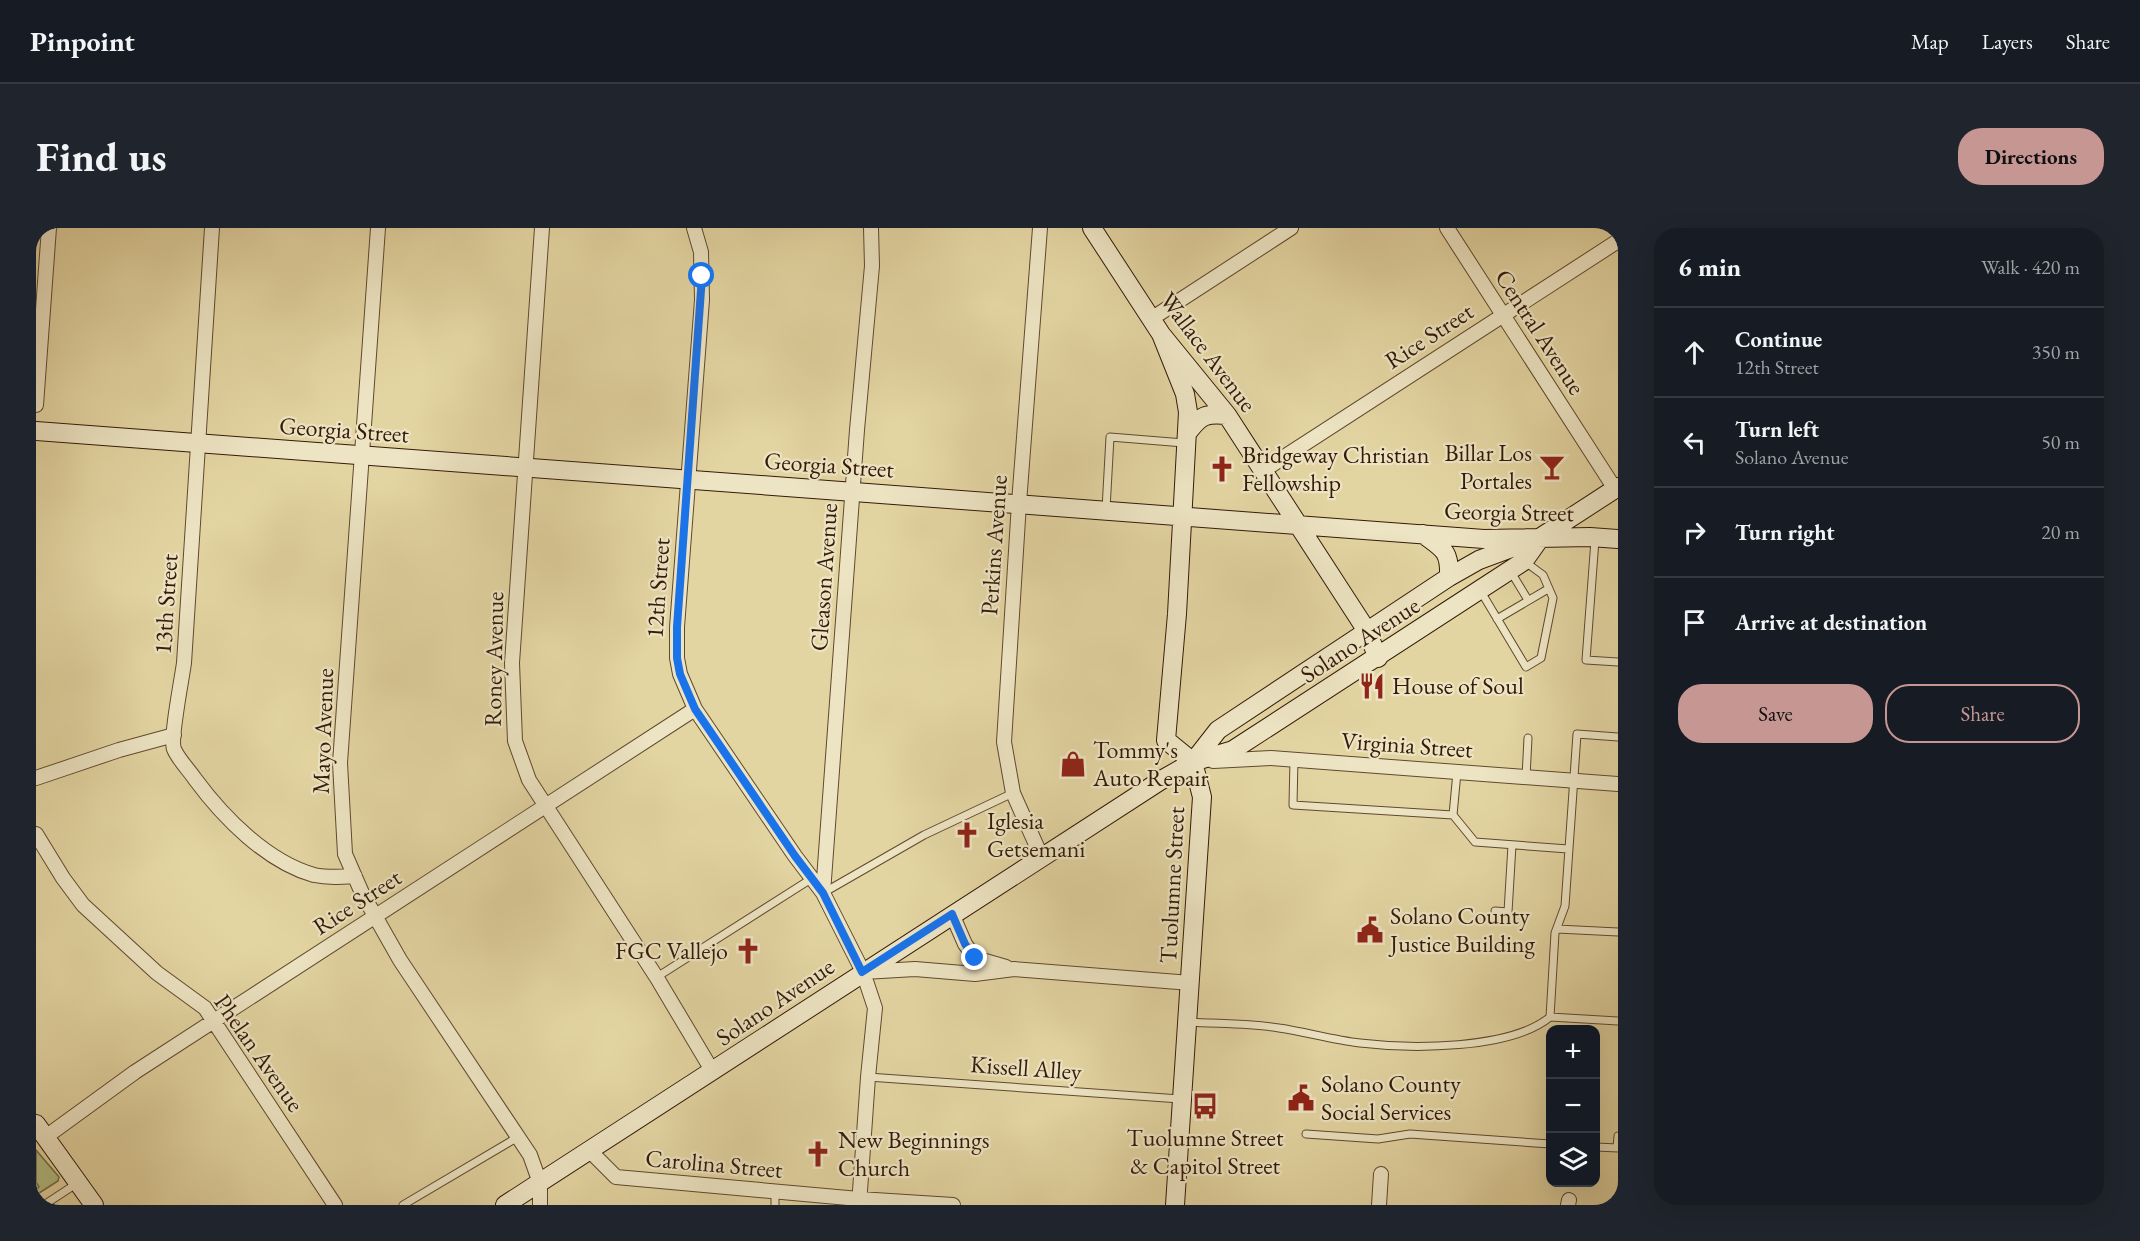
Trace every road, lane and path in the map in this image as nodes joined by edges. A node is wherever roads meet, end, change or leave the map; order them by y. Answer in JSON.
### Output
{"nodes":[{"id":1,"x":49,"y":228,"type":"edge"},
{"id":2,"x":212,"y":228,"type":"edge"},
{"id":3,"x":378,"y":228,"type":"edge"},
{"id":4,"x":542,"y":228,"type":"edge"},
{"id":5,"x":694,"y":228,"type":"edge"},
{"id":6,"x":871,"y":228,"type":"edge"},
{"id":7,"x":1040,"y":228,"type":"edge"},
{"id":8,"x":1092,"y":228,"type":"edge"},
{"id":9,"x":1291,"y":228,"type":"edge"},
{"id":10,"x":1447,"y":228,"type":"edge"},
{"id":11,"x":1618,"y":241,"type":"edge"},
{"id":12,"x":1502,"y":315,"type":"junction"},
{"id":13,"x":1156,"y":327,"type":"junction"},
{"id":14,"x":36,"y":405,"type":"edge"},
{"id":15,"x":1227,"y":415,"type":"junction"},
{"id":16,"x":36,"y":431,"type":"edge"},
{"id":17,"x":1187,"y":437,"type":"junction"},
{"id":18,"x":200,"y":444,"type":"junction"},
{"id":19,"x":363,"y":456,"type":"junction"},
{"id":20,"x":526,"y":467,"type":"junction"},
{"id":21,"x":1264,"y":470,"type":"junction"},
{"id":22,"x":689,"y":479,"type":"junction"},
{"id":23,"x":1616,"y":488,"type":"edge"},
{"id":24,"x":853,"y":491,"type":"junction"},
{"id":25,"x":1019,"y":503,"type":"junction"},
{"id":26,"x":1106,"y":509,"type":"junction"},
{"id":27,"x":1183,"y":515,"type":"junction"},
{"id":28,"x":1297,"y":524,"type":"junction"},
{"id":29,"x":1423,"y":534,"type":"junction"},
{"id":30,"x":1541,"y":537,"type":"junction"},
{"id":31,"x":1595,"y":537,"type":"junction"},
{"id":32,"x":1618,"y":539,"type":"edge"},
{"id":33,"x":1517,"y":566,"type":"junction"},
{"id":34,"x":1449,"y":577,"type":"junction"},
{"id":35,"x":1548,"y":589,"type":"junction"},
{"id":36,"x":1480,"y":590,"type":"junction"},
{"id":37,"x":1528,"y":600,"type":"junction"},
{"id":38,"x":1497,"y":619,"type":"junction"},
{"id":39,"x":1367,"y":631,"type":"junction"},
{"id":40,"x":1378,"y":658,"type":"junction"},
{"id":41,"x":1618,"y":662,"type":"edge"},
{"id":42,"x":695,"y":709,"type":"junction"},
{"id":43,"x":174,"y":735,"type":"junction"},
{"id":44,"x":1618,"y":737,"type":"edge"},
{"id":45,"x":1528,"y":738,"type":"dead end"},
{"id":46,"x":1294,"y":759,"type":"junction"},
{"id":47,"x":1193,"y":762,"type":"junction"},
{"id":48,"x":1456,"y":772,"type":"junction"},
{"id":49,"x":1526,"y":777,"type":"junction"},
{"id":50,"x":36,"y":778,"type":"edge"},
{"id":51,"x":1573,"y":780,"type":"junction"},
{"id":52,"x":1618,"y":784,"type":"edge"},
{"id":53,"x":1013,"y":793,"type":"junction"},
{"id":54,"x":545,"y":806,"type":"junction"},
{"id":55,"x":1453,"y":814,"type":"junction"},
{"id":56,"x":36,"y":834,"type":"edge"},
{"id":57,"x":1512,"y":845,"type":"junction"},
{"id":58,"x":1568,"y":849,"type":"junction"},
{"id":59,"x":1042,"y":858,"type":"junction"},
{"id":60,"x":355,"y":876,"type":"junction"},
{"id":61,"x":811,"y":879,"type":"junction"},
{"id":62,"x":823,"y":893,"type":"junction"},
{"id":63,"x":1495,"y":911,"type":"dead end"},
{"id":64,"x":952,"y":914,"type":"junction"},
{"id":65,"x":375,"y":916,"type":"junction"},
{"id":66,"x":1557,"y":928,"type":"junction"},
{"id":67,"x":1618,"y":932,"type":"edge"},
{"id":68,"x":1014,"y":969,"type":"junction"},
{"id":69,"x":862,"y":972,"type":"junction"},
{"id":70,"x":657,"y":978,"type":"junction"},
{"id":71,"x":1191,"y":983,"type":"junction"},
{"id":72,"x":1550,"y":1017,"type":"junction"},
{"id":73,"x":1618,"y":1021,"type":"edge"},
{"id":74,"x":214,"y":1022,"type":"junction"},
{"id":75,"x":1188,"y":1022,"type":"junction"},
{"id":76,"x":713,"y":1072,"type":"junction"},
{"id":77,"x":868,"y":1077,"type":"junction"},
{"id":78,"x":1182,"y":1099,"type":"junction"},
{"id":79,"x":41,"y":1130,"type":"edge"},
{"id":80,"x":1306,"y":1134,"type":"dead end"},
{"id":81,"x":1618,"y":1136,"type":"edge"},
{"id":82,"x":518,"y":1137,"type":"junction"},
{"id":83,"x":1546,"y":1144,"type":"edge"},
{"id":84,"x":1600,"y":1146,"type":"edge"},
{"id":85,"x":1618,"y":1148,"type":"edge"},
{"id":86,"x":590,"y":1151,"type":"junction"},
{"id":87,"x":1381,"y":1174,"type":"dead end"},
{"id":88,"x":78,"y":1182,"type":"junction"},
{"id":89,"x":540,"y":1183,"type":"junction"},
{"id":90,"x":775,"y":1198,"type":"edge"},
{"id":91,"x":859,"y":1202,"type":"edge"},
{"id":92,"x":45,"y":1205,"type":"edge"},
{"id":93,"x":94,"y":1205,"type":"edge"},
{"id":94,"x":335,"y":1205,"type":"edge"},
{"id":95,"x":403,"y":1205,"type":"edge"},
{"id":96,"x":505,"y":1205,"type":"edge"},
{"id":97,"x":540,"y":1205,"type":"edge"},
{"id":98,"x":953,"y":1205,"type":"edge"},
{"id":99,"x":1175,"y":1205,"type":"edge"},
{"id":100,"x":1379,"y":1205,"type":"edge"}],
"edges":[{"from":1,"to":14,"type":"street"},
{"from":2,"to":18,"type":"street","name":"13th Street"},
{"from":3,"to":19,"type":"street","name":"Mayo Avenue"},
{"from":4,"to":20,"type":"street","name":"Roney Avenue"},
{"from":5,"to":22,"type":"street","name":"12th Street"},
{"from":6,"to":24,"type":"street","name":"Gleason Avenue"},
{"from":7,"to":25,"type":"street","name":"Perkins Avenue"},
{"from":8,"to":13,"type":"main road","name":"Wallace Avenue"},
{"from":9,"to":13,"type":"street"},
{"from":10,"to":12,"type":"street","name":"Central Avenue"},
{"from":11,"to":12,"type":"street","name":"Rice Street"},
{"from":12,"to":21,"type":"street","name":"Rice Street"},
{"from":12,"to":23,"type":"street","name":"Central Avenue"},
{"from":13,"to":15,"type":"main road","name":"Wallace Avenue"},
{"from":13,"to":17,"type":"main road"},
{"from":15,"to":17,"type":"main road"},
{"from":15,"to":21,"type":"main road","name":"Wallace Avenue"},
{"from":16,"to":18,"type":"main road","name":"Georgia Street"},
{"from":17,"to":26,"type":"lane"},
{"from":17,"to":27,"type":"main road"},
{"from":18,"to":19,"type":"main road","name":"Georgia Street"},
{"from":18,"to":43,"type":"street","name":"13th Street"},
{"from":19,"to":20,"type":"main road","name":"Georgia Street"},
{"from":19,"to":60,"type":"street","name":"Mayo Avenue"},
{"from":20,"to":22,"type":"main road","name":"Georgia Street"},
{"from":20,"to":54,"type":"street","name":"Roney Avenue"},
{"from":21,"to":28,"type":"main road","name":"Wallace Avenue"},
{"from":22,"to":24,"type":"main road","name":"Georgia Street"},
{"from":22,"to":42,"type":"street","name":"12th Street"},
{"from":23,"to":30,"type":"main road","name":"Solano Avenue"},
{"from":24,"to":25,"type":"main road","name":"Georgia Street"},
{"from":24,"to":62,"type":"street","name":"Gleason Avenue"},
{"from":25,"to":26,"type":"main road","name":"Georgia Street"},
{"from":25,"to":53,"type":"street","name":"Perkins Avenue"},
{"from":26,"to":27,"type":"main road","name":"Georgia Street"},
{"from":27,"to":28,"type":"main road","name":"Georgia Street"},
{"from":27,"to":47,"type":"main road"},
{"from":28,"to":29,"type":"main road","name":"Georgia Street"},
{"from":28,"to":39,"type":"main road","name":"Wallace Avenue"},
{"from":29,"to":30,"type":"main road","name":"Georgia Street"},
{"from":29,"to":34,"type":"main road"},
{"from":30,"to":31,"type":"main road","name":"Georgia Street"},
{"from":30,"to":33,"type":"main road","name":"Solano Avenue"},
{"from":30,"to":34,"type":"main road","name":"Solano Avenue"},
{"from":31,"to":32,"type":"main road","name":"Georgia Street"},
{"from":31,"to":41,"type":"lane"},
{"from":33,"to":35,"type":"lane"},
{"from":33,"to":36,"type":"main road","name":"Solano Avenue"},
{"from":33,"to":37,"type":"lane"},
{"from":34,"to":39,"type":"main road","name":"Solano Avenue"},
{"from":35,"to":37,"type":"lane"},
{"from":35,"to":38,"type":"lane"},
{"from":36,"to":38,"type":"lane"},
{"from":36,"to":40,"type":"main road","name":"Solano Avenue"},
{"from":37,"to":38,"type":"lane"},
{"from":39,"to":40,"type":"main road","name":"Wallace Avenue"},
{"from":39,"to":47,"type":"main road","name":"Solano Avenue"},
{"from":40,"to":47,"type":"main road","name":"Solano Avenue"},
{"from":42,"to":54,"type":"street","name":"Rice Street"},
{"from":42,"to":61,"type":"street","name":"12th Street"},
{"from":43,"to":50,"type":"street"},
{"from":43,"to":60,"type":"street","name":"13th Street"},
{"from":44,"to":51,"type":"lane"},
{"from":45,"to":49,"type":"lane"},
{"from":46,"to":47,"type":"street","name":"Virginia Street"},
{"from":46,"to":48,"type":"street","name":"Virginia Street"},
{"from":46,"to":55,"type":"lane"},
{"from":47,"to":59,"type":"main road","name":"Solano Avenue"},
{"from":47,"to":71,"type":"main road","name":"Tuolumne Street"},
{"from":48,"to":49,"type":"street","name":"Virginia Street"},
{"from":48,"to":55,"type":"lane"},
{"from":49,"to":51,"type":"street","name":"Virginia Street"},
{"from":51,"to":52,"type":"street","name":"Virginia Street"},
{"from":51,"to":58,"type":"lane"},
{"from":53,"to":59,"type":"street","name":"Perkins Avenue"},
{"from":53,"to":62,"type":"lane"},
{"from":54,"to":65,"type":"street","name":"Rice Street"},
{"from":54,"to":70,"type":"street","name":"Roney Avenue"},
{"from":55,"to":57,"type":"lane"},
{"from":56,"to":74,"type":"street","name":"Phelan Avenue"},
{"from":57,"to":58,"type":"lane"},
{"from":57,"to":63,"type":"lane"},
{"from":58,"to":66,"type":"lane"},
{"from":59,"to":64,"type":"main road","name":"Solano Avenue"},
{"from":60,"to":65,"type":"street","name":"Mayo Avenue"},
{"from":61,"to":62,"type":"street","name":"12th Street"},
{"from":61,"to":70,"type":"lane"},
{"from":62,"to":69,"type":"street","name":"12th Street"},
{"from":64,"to":68,"type":"street"},
{"from":64,"to":69,"type":"main road","name":"Solano Avenue"},
{"from":65,"to":74,"type":"street","name":"Rice Street"},
{"from":65,"to":82,"type":"street","name":"Mayo Avenue"},
{"from":66,"to":67,"type":"lane"},
{"from":66,"to":72,"type":"lane"},
{"from":68,"to":69,"type":"street"},
{"from":68,"to":71,"type":"street"},
{"from":69,"to":76,"type":"main road","name":"Solano Avenue"},
{"from":69,"to":77,"type":"street","name":"12th Street"},
{"from":70,"to":76,"type":"street","name":"Roney Avenue"},
{"from":71,"to":75,"type":"main road","name":"Tuolumne Street"},
{"from":72,"to":73,"type":"lane"},
{"from":72,"to":75,"type":"lane"},
{"from":74,"to":79,"type":"street","name":"Rice Street"},
{"from":74,"to":94,"type":"street","name":"Phelan Avenue"},
{"from":75,"to":78,"type":"main road","name":"Tuolumne Street"},
{"from":76,"to":86,"type":"main road","name":"Solano Avenue"},
{"from":77,"to":78,"type":"lane","name":"Kissell Alley"},
{"from":77,"to":91,"type":"street","name":"12th Street"},
{"from":78,"to":99,"type":"main road","name":"Tuolumne Street"},
{"from":79,"to":88,"type":"main road"},
{"from":80,"to":83,"type":"lane"},
{"from":81,"to":85,"type":"lane"},
{"from":82,"to":89,"type":"street","name":"Mayo Avenue"},
{"from":82,"to":95,"type":"lane"},
{"from":84,"to":85,"type":"lane"},
{"from":86,"to":89,"type":"main road","name":"Solano Avenue"},
{"from":86,"to":90,"type":"street","name":"Carolina Street"},
{"from":87,"to":100,"type":"street"},
{"from":88,"to":92,"type":"lane"},
{"from":88,"to":93,"type":"main road"},
{"from":89,"to":96,"type":"main road","name":"Solano Avenue"},
{"from":89,"to":97,"type":"street","name":"Mayo Avenue"},
{"from":90,"to":91,"type":"street","name":"Carolina Street"},
{"from":91,"to":98,"type":"street","name":"Carolina Street"}]}
